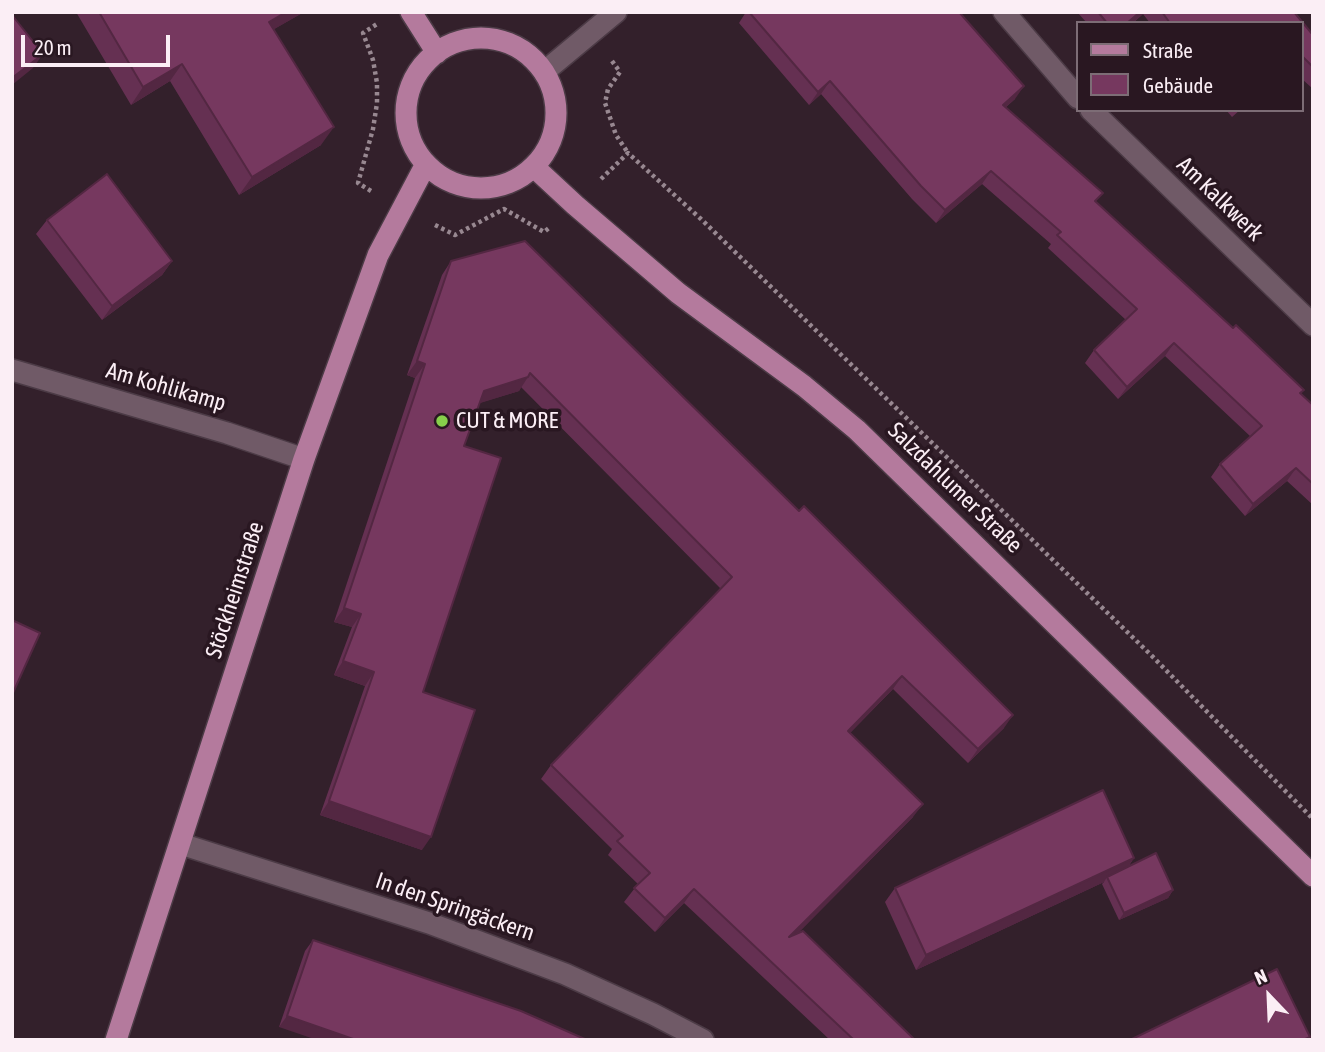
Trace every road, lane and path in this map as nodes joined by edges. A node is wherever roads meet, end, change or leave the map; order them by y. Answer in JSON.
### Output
{"nodes":[{"id":1,"x":411,"y":12,"type":"edge"},
{"id":2,"x":616,"y":12,"type":"edge"},
{"id":3,"x":1004,"y":12,"type":"edge"},
{"id":4,"x":589,"y":34,"type":"junction"},
{"id":5,"x":437,"y":52,"type":"junction"},
{"id":6,"x":544,"y":72,"type":"junction"},
{"id":7,"x":1076,"y":96,"type":"edge"},
{"id":8,"x":1093,"y":112,"type":"edge"},
{"id":9,"x":628,"y":153,"type":"dead end"},
{"id":10,"x":426,"y":164,"type":"junction"},
{"id":11,"x":534,"y":167,"type":"junction"},
{"id":12,"x":1313,"y":325,"type":"edge"},
{"id":13,"x":12,"y":370,"type":"edge"},
{"id":14,"x":304,"y":459,"type":"junction"},
{"id":15,"x":181,"y":844,"type":"junction"},
{"id":16,"x":1313,"y":876,"type":"edge"},
{"id":17,"x":116,"y":1040,"type":"edge"},
{"id":18,"x":702,"y":1040,"type":"edge"}],
"edges":[{"from":1,"to":5,"type":"main road"},
{"from":2,"to":4,"type":"street"},
{"from":3,"to":7,"type":"street"},
{"from":4,"to":6,"type":"street"},
{"from":4,"to":9,"type":"path"},
{"from":5,"to":6,"type":"main road"},
{"from":5,"to":10,"type":"main road"},
{"from":6,"to":11,"type":"main road"},
{"from":8,"to":12,"type":"street","name":"Am Kalkwerk"},
{"from":10,"to":11,"type":"main road"},
{"from":10,"to":14,"type":"main road","name":"Stöckheimstraße"},
{"from":11,"to":16,"type":"main road","name":"Salzdahlumer Straße"},
{"from":13,"to":14,"type":"street","name":"Am Kohlikamp"},
{"from":14,"to":15,"type":"main road","name":"Stöckheimstraße"},
{"from":15,"to":17,"type":"main road","name":"Stöckheimstraße"},
{"from":15,"to":18,"type":"street","name":"In den Springäckern"}]}
